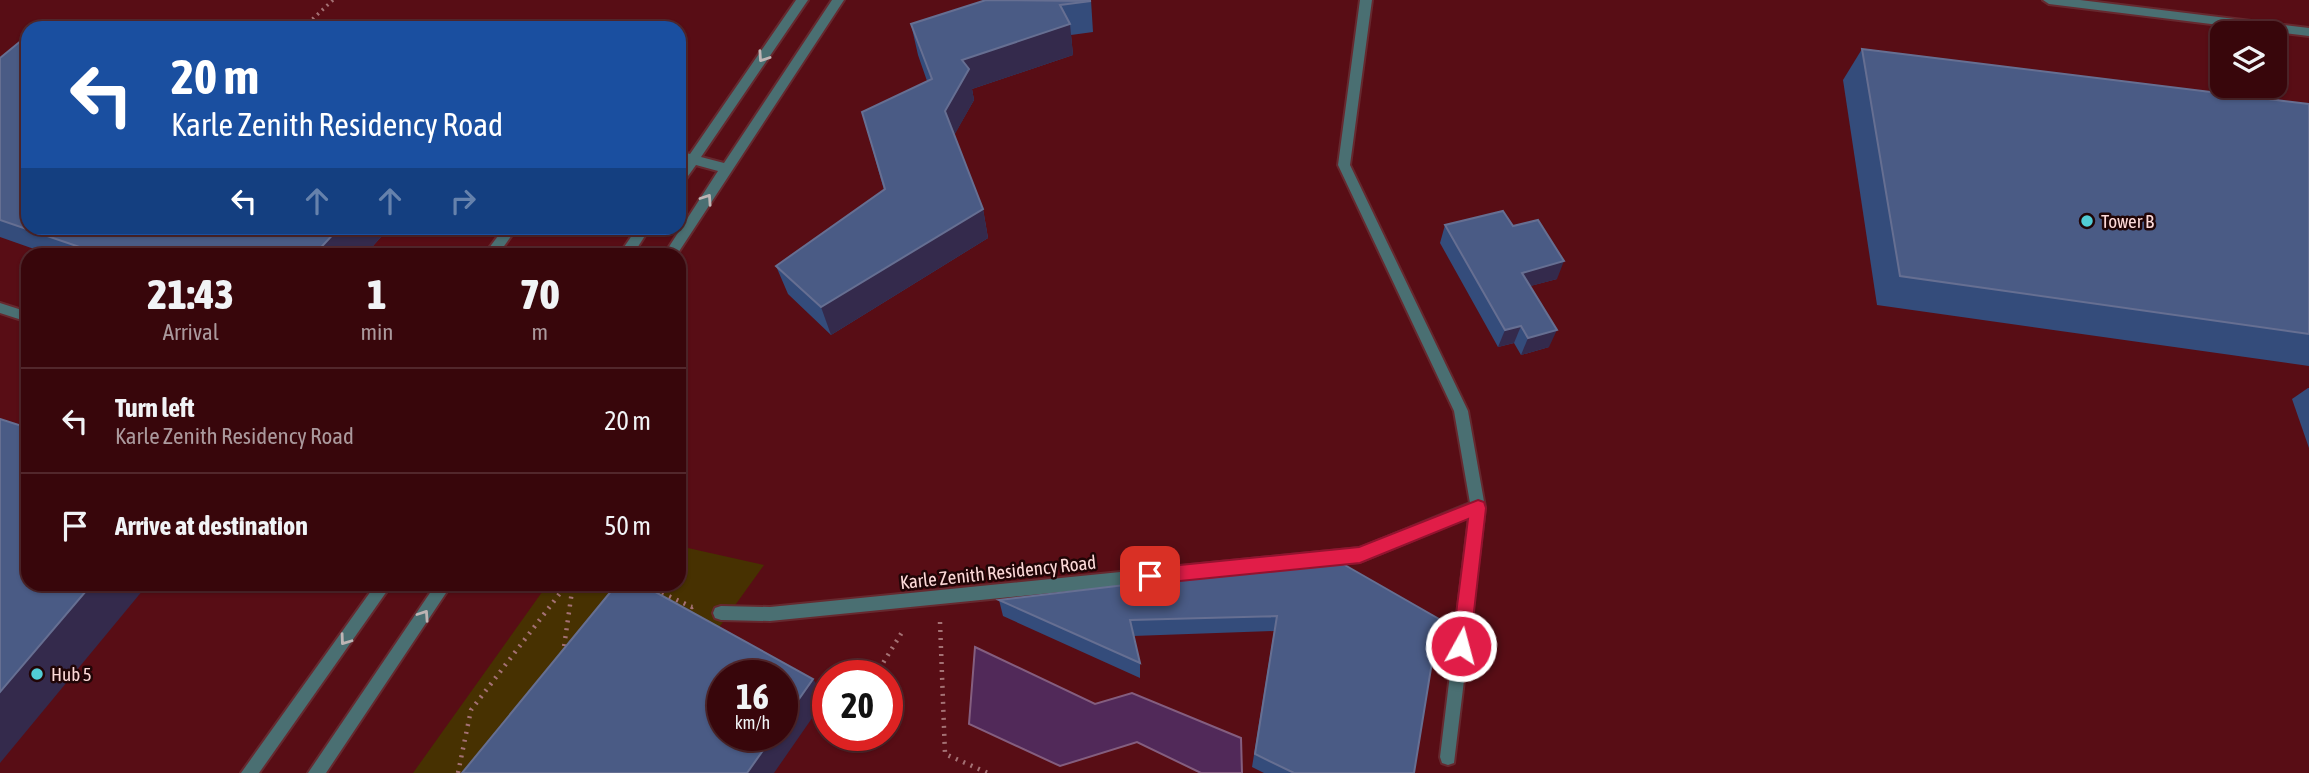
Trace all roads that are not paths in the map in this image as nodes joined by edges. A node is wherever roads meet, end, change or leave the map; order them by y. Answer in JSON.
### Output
{"nodes":[{"id":1,"x":802,"y":0,"type":"edge"},
{"id":2,"x":838,"y":0,"type":"edge"},
{"id":3,"x":1366,"y":0,"type":"edge"},
{"id":4,"x":2049,"y":0,"type":"edge"},
{"id":5,"x":2309,"y":32,"type":"edge"},
{"id":6,"x":686,"y":157,"type":"edge"},
{"id":7,"x":694,"y":159,"type":"junction"},
{"id":8,"x":728,"y":169,"type":"junction"},
{"id":9,"x":686,"y":170,"type":"edge"},
{"id":10,"x":686,"y":231,"type":"edge"},
{"id":11,"x":0,"y":308,"type":"edge"},
{"id":12,"x":21,"y":315,"type":"edge"},
{"id":13,"x":1478,"y":508,"type":"junction"},
{"id":14,"x":380,"y":591,"type":"edge"},
{"id":15,"x":440,"y":591,"type":"edge"},
{"id":16,"x":721,"y":613,"type":"road end"},
{"id":17,"x":1448,"y":757,"type":"dead end"},
{"id":18,"x":249,"y":773,"type":"edge"},
{"id":19,"x":316,"y":773,"type":"edge"}],
"edges":[{"from":1,"to":7,"type":"lane","one_way":true},
{"from":2,"to":8,"type":"lane"},
{"from":3,"to":13,"type":"lane"},
{"from":4,"to":5,"type":"lane"},
{"from":6,"to":7,"type":"lane"},
{"from":7,"to":8,"type":"lane"},
{"from":7,"to":9,"type":"lane"},
{"from":10,"to":8,"type":"lane","one_way":true},
{"from":11,"to":12,"type":"lane"},
{"from":13,"to":16,"type":"lane","name":"Karle Zenith Residency Road"},
{"from":13,"to":17,"type":"lane"},
{"from":14,"to":18,"type":"lane","one_way":true},
{"from":19,"to":15,"type":"lane","one_way":true}]}
